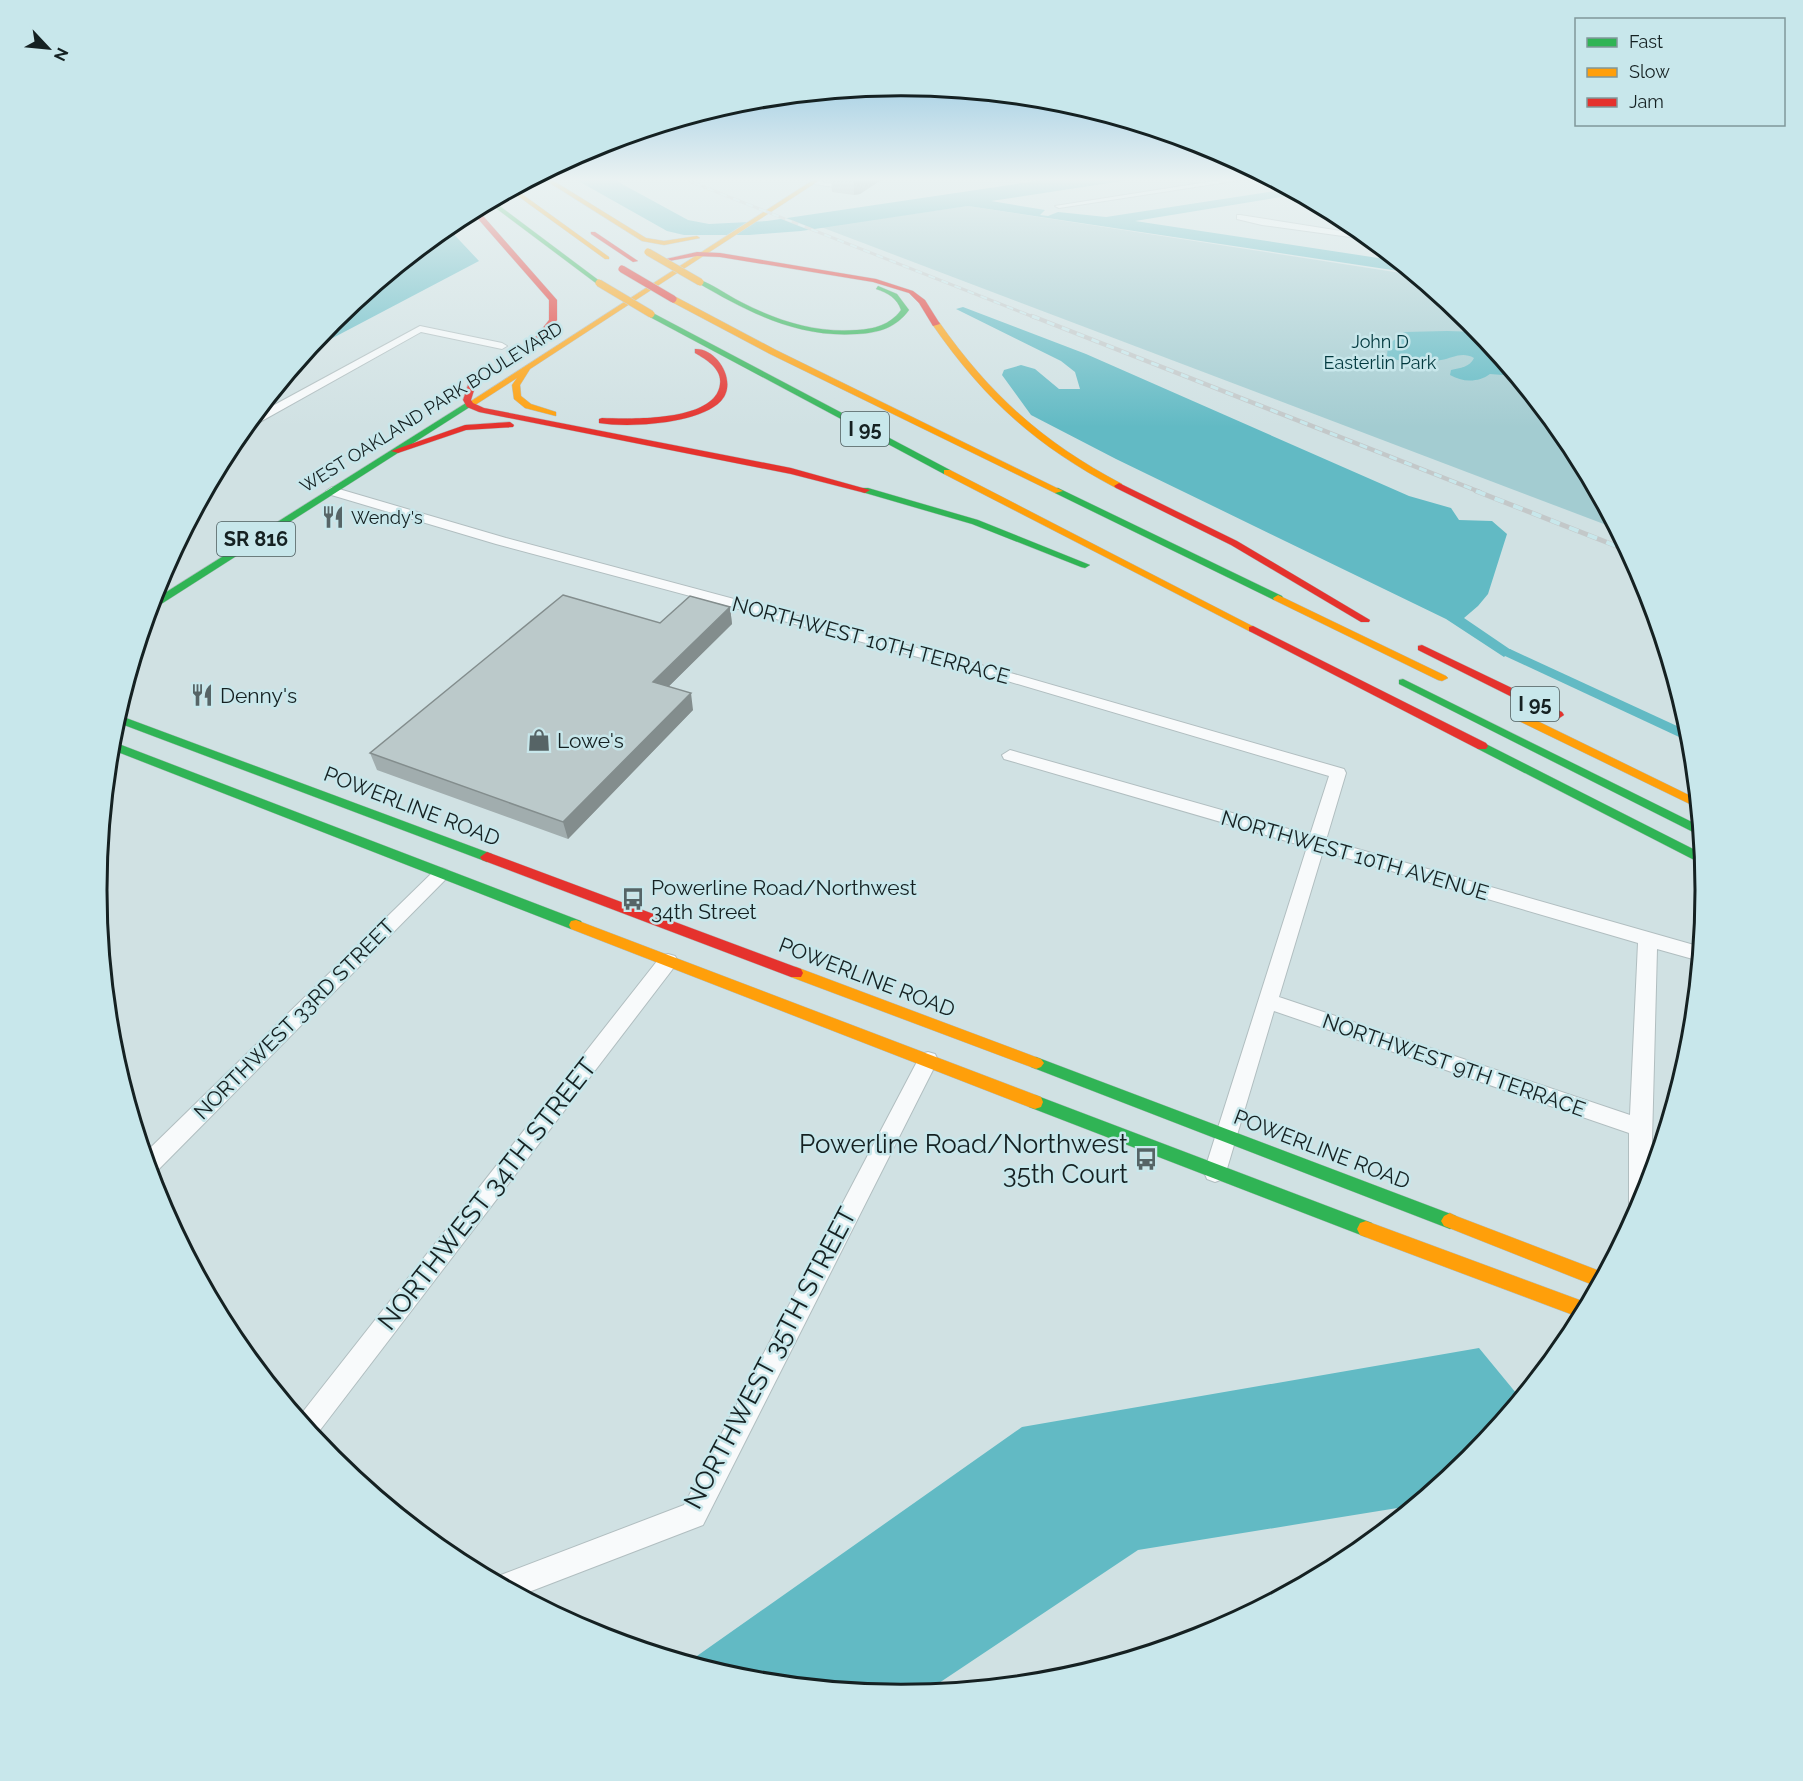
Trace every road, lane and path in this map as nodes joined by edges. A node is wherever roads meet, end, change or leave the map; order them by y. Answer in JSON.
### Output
{"nodes":[{"id":1,"x":519,"y":261,"type":"edge"},
{"id":2,"x":570,"y":261,"type":"edge"},
{"id":3,"x":582,"y":261,"type":"edge"},
{"id":4,"x":622,"y":261,"type":"edge"},
{"id":5,"x":624,"y":261,"type":"edge"},
{"id":6,"x":664,"y":261,"type":"edge"},
{"id":7,"x":666,"y":261,"type":"edge"},
{"id":8,"x":692,"y":261,"type":"edge"},
{"id":9,"x":750,"y":261,"type":"edge"},
{"id":10,"x":793,"y":261,"type":"edge"},
{"id":11,"x":628,"y":265,"type":"junction"},
{"id":12,"x":686,"y":274,"type":"edge"},
{"id":13,"x":686,"y":274,"type":"edge"},
{"id":14,"x":686,"y":274,"type":"edge"},
{"id":15,"x":686,"y":274,"type":"edge"},
{"id":16,"x":604,"y":279,"type":"junction"},
{"id":17,"x":662,"y":280,"type":"junction"},
{"id":18,"x":601,"y":301,"type":"dead end"},
{"id":19,"x":656,"y":311,"type":"junction"},
{"id":20,"x":567,"y":322,"type":"dead end"},
{"id":21,"x":768,"y":334,"type":"dead end"},
{"id":22,"x":502,"y":346,"type":"dead end"},
{"id":23,"x":526,"y":369,"type":"junction"},
{"id":24,"x":984,"y":386,"type":"junction"},
{"id":25,"x":454,"y":395,"type":"dead end"},
{"id":26,"x":470,"y":405,"type":"junction"},
{"id":27,"x":265,"y":415,"type":"edge"},
{"id":28,"x":899,"y":430,"type":"dead end"},
{"id":29,"x":642,"y":443,"type":"junction"},
{"id":30,"x":1004,"y":449,"type":"dead end"},
{"id":31,"x":395,"y":451,"type":"junction"},
{"id":32,"x":332,"y":475,"type":"dead end"},
{"id":33,"x":332,"y":491,"type":"junction"},
{"id":34,"x":1104,"y":513,"type":"junction"},
{"id":35,"x":1141,"y":513,"type":"dead end"},
{"id":36,"x":1095,"y":568,"type":"dead end"},
{"id":37,"x":163,"y":598,"type":"edge"},
{"id":38,"x":1168,"y":601,"type":"dead end"},
{"id":39,"x":1209,"y":607,"type":"junction"},
{"id":40,"x":1406,"y":640,"type":"dead end"},
{"id":41,"x":1359,"y":667,"type":"dead end"},
{"id":42,"x":1392,"y":678,"type":"dead end"},
{"id":43,"x":1453,"y":684,"type":"dead end"},
{"id":44,"x":1512,"y":713,"type":"dead end"},
{"id":45,"x":1567,"y":719,"type":"dead end"},
{"id":46,"x":125,"y":721,"type":"edge"},
{"id":47,"x":1455,"y":733,"type":"junction"},
{"id":48,"x":120,"y":749,"type":"edge"},
{"id":49,"x":1010,"y":755,"type":"dead end"},
{"id":50,"x":1690,"y":800,"type":"edge"},
{"id":51,"x":342,"y":802,"type":"junction"},
{"id":52,"x":288,"y":814,"type":"junction"},
{"id":53,"x":319,"y":826,"type":"junction"},
{"id":54,"x":404,"y":826,"type":"junction"},
{"id":55,"x":1693,"y":828,"type":"edge"},
{"id":56,"x":1315,"y":843,"type":"junction"},
{"id":57,"x":1695,"y":855,"type":"edge"},
{"id":58,"x":441,"y":874,"type":"junction"},
{"id":59,"x":686,"y":931,"type":"junction"},
{"id":60,"x":609,"y":938,"type":"junction"},
{"id":61,"x":1648,"y":939,"type":"junction"},
{"id":62,"x":1693,"y":952,"type":"edge"},
{"id":63,"x":752,"y":957,"type":"junction"},
{"id":64,"x":668,"y":960,"type":"junction"},
{"id":65,"x":1268,"y":1001,"type":"junction"},
{"id":66,"x":928,"y":1060,"type":"junction"},
{"id":67,"x":1640,"y":1128,"type":"junction"},
{"id":68,"x":1228,"y":1135,"type":"junction"},
{"id":69,"x":154,"y":1159,"type":"edge"},
{"id":70,"x":1215,"y":1172,"type":"junction"},
{"id":71,"x":1640,"y":1184,"type":"edge"},
{"id":72,"x":1595,"y":1277,"type":"edge"},
{"id":73,"x":1577,"y":1308,"type":"edge"},
{"id":74,"x":311,"y":1421,"type":"edge"},
{"id":75,"x":514,"y":1584,"type":"edge"}],
"edges":[{"from":1,"to":20,"type":"main road","name":"WEST OAKLAND PARK BOULEVARD"},
{"from":2,"to":16,"type":"main road","number":"I 95"},
{"from":3,"to":16,"type":"main road"},
{"from":4,"to":11,"type":"main road"},
{"from":5,"to":11,"type":"main road"},
{"from":6,"to":12,"type":"main road","bridge":true},
{"from":7,"to":18,"type":"main road"},
{"from":8,"to":17,"type":"main road","name":"WEST OAKLAND PARK BOULEVARD","number":"SR 816"},
{"from":9,"to":24,"type":"main road"},
{"from":10,"to":24,"type":"main road"},
{"from":11,"to":21,"type":"main road"},
{"from":11,"to":34,"type":"main road","bridge":true},
{"from":13,"to":14,"type":"main road","bridge":true},
{"from":15,"to":17,"type":"main road","bridge":true},
{"from":16,"to":19,"type":"main road","number":"I 95","bridge":true},
{"from":17,"to":23,"type":"main road","name":"WEST OAKLAND PARK BOULEVARD","number":"SR 816"},
{"from":19,"to":23,"type":"main road"},
{"from":19,"to":28,"type":"main road"},
{"from":19,"to":39,"type":"main road","number":"I 95"},
{"from":22,"to":27,"type":"street"},
{"from":23,"to":26,"type":"main road","name":"WEST OAKLAND PARK BOULEVARD","number":"SR 816"},
{"from":24,"to":35,"type":"main road"},
{"from":25,"to":26,"type":"main road","name":"WEST OAKLAND PARK BOULEVARD"},
{"from":26,"to":29,"type":"main road"},
{"from":26,"to":31,"type":"main road","name":"WEST OAKLAND PARK BOULEVARD","number":"SR 816"},
{"from":29,"to":31,"type":"main road"},
{"from":29,"to":36,"type":"main road"},
{"from":30,"to":34,"type":"main road"},
{"from":31,"to":33,"type":"main road","name":"WEST OAKLAND PARK BOULEVARD","number":"SR 816"},
{"from":32,"to":33,"type":"main road"},
{"from":33,"to":37,"type":"main road","name":"WEST OAKLAND PARK BOULEVARD","number":"SR 816"},
{"from":33,"to":56,"type":"street","name":"NORTHWEST 10TH TERRACE"},
{"from":34,"to":43,"type":"main road"},
{"from":38,"to":47,"type":"main road"},
{"from":39,"to":41,"type":"main road"},
{"from":39,"to":47,"type":"main road","number":"I 95"},
{"from":40,"to":45,"type":"main road","number":"I 95"},
{"from":42,"to":55,"type":"main road"},
{"from":44,"to":50,"type":"main road"},
{"from":46,"to":51,"type":"main road","name":"POWERLINE ROAD"},
{"from":47,"to":57,"type":"main road","number":"I 95"},
{"from":48,"to":52,"type":"main road"},
{"from":49,"to":56,"type":"street","name":"NORTHWEST 10TH AVENUE"},
{"from":51,"to":52,"type":"main road"},
{"from":51,"to":54,"type":"main road","name":"POWERLINE ROAD"},
{"from":52,"to":53,"type":"main road"},
{"from":53,"to":54,"type":"main road"},
{"from":53,"to":58,"type":"main road"},
{"from":54,"to":59,"type":"main road","name":"POWERLINE ROAD"},
{"from":56,"to":61,"type":"street","name":"NORTHWEST 10TH AVENUE"},
{"from":56,"to":65,"type":"street"},
{"from":58,"to":60,"type":"main road"},
{"from":58,"to":69,"type":"street","name":"NORTHWEST 33RD STREET"},
{"from":59,"to":60,"type":"main road"},
{"from":59,"to":63,"type":"main road","name":"POWERLINE ROAD"},
{"from":60,"to":64,"type":"main road"},
{"from":61,"to":62,"type":"street","name":"NORTHWEST 10TH AVENUE"},
{"from":61,"to":67,"type":"street"},
{"from":63,"to":64,"type":"main road"},
{"from":63,"to":68,"type":"main road","name":"POWERLINE ROAD"},
{"from":64,"to":66,"type":"main road"},
{"from":64,"to":74,"type":"street","name":"NORTHWEST 34TH STREET"},
{"from":65,"to":67,"type":"street","name":"NORTHWEST 9TH TERRACE"},
{"from":65,"to":68,"type":"street"},
{"from":66,"to":70,"type":"main road"},
{"from":66,"to":75,"type":"street","name":"NORTHWEST 35TH STREET"},
{"from":67,"to":71,"type":"street"},
{"from":68,"to":70,"type":"street"},
{"from":68,"to":72,"type":"main road","name":"POWERLINE ROAD"},
{"from":70,"to":73,"type":"main road"}]}
